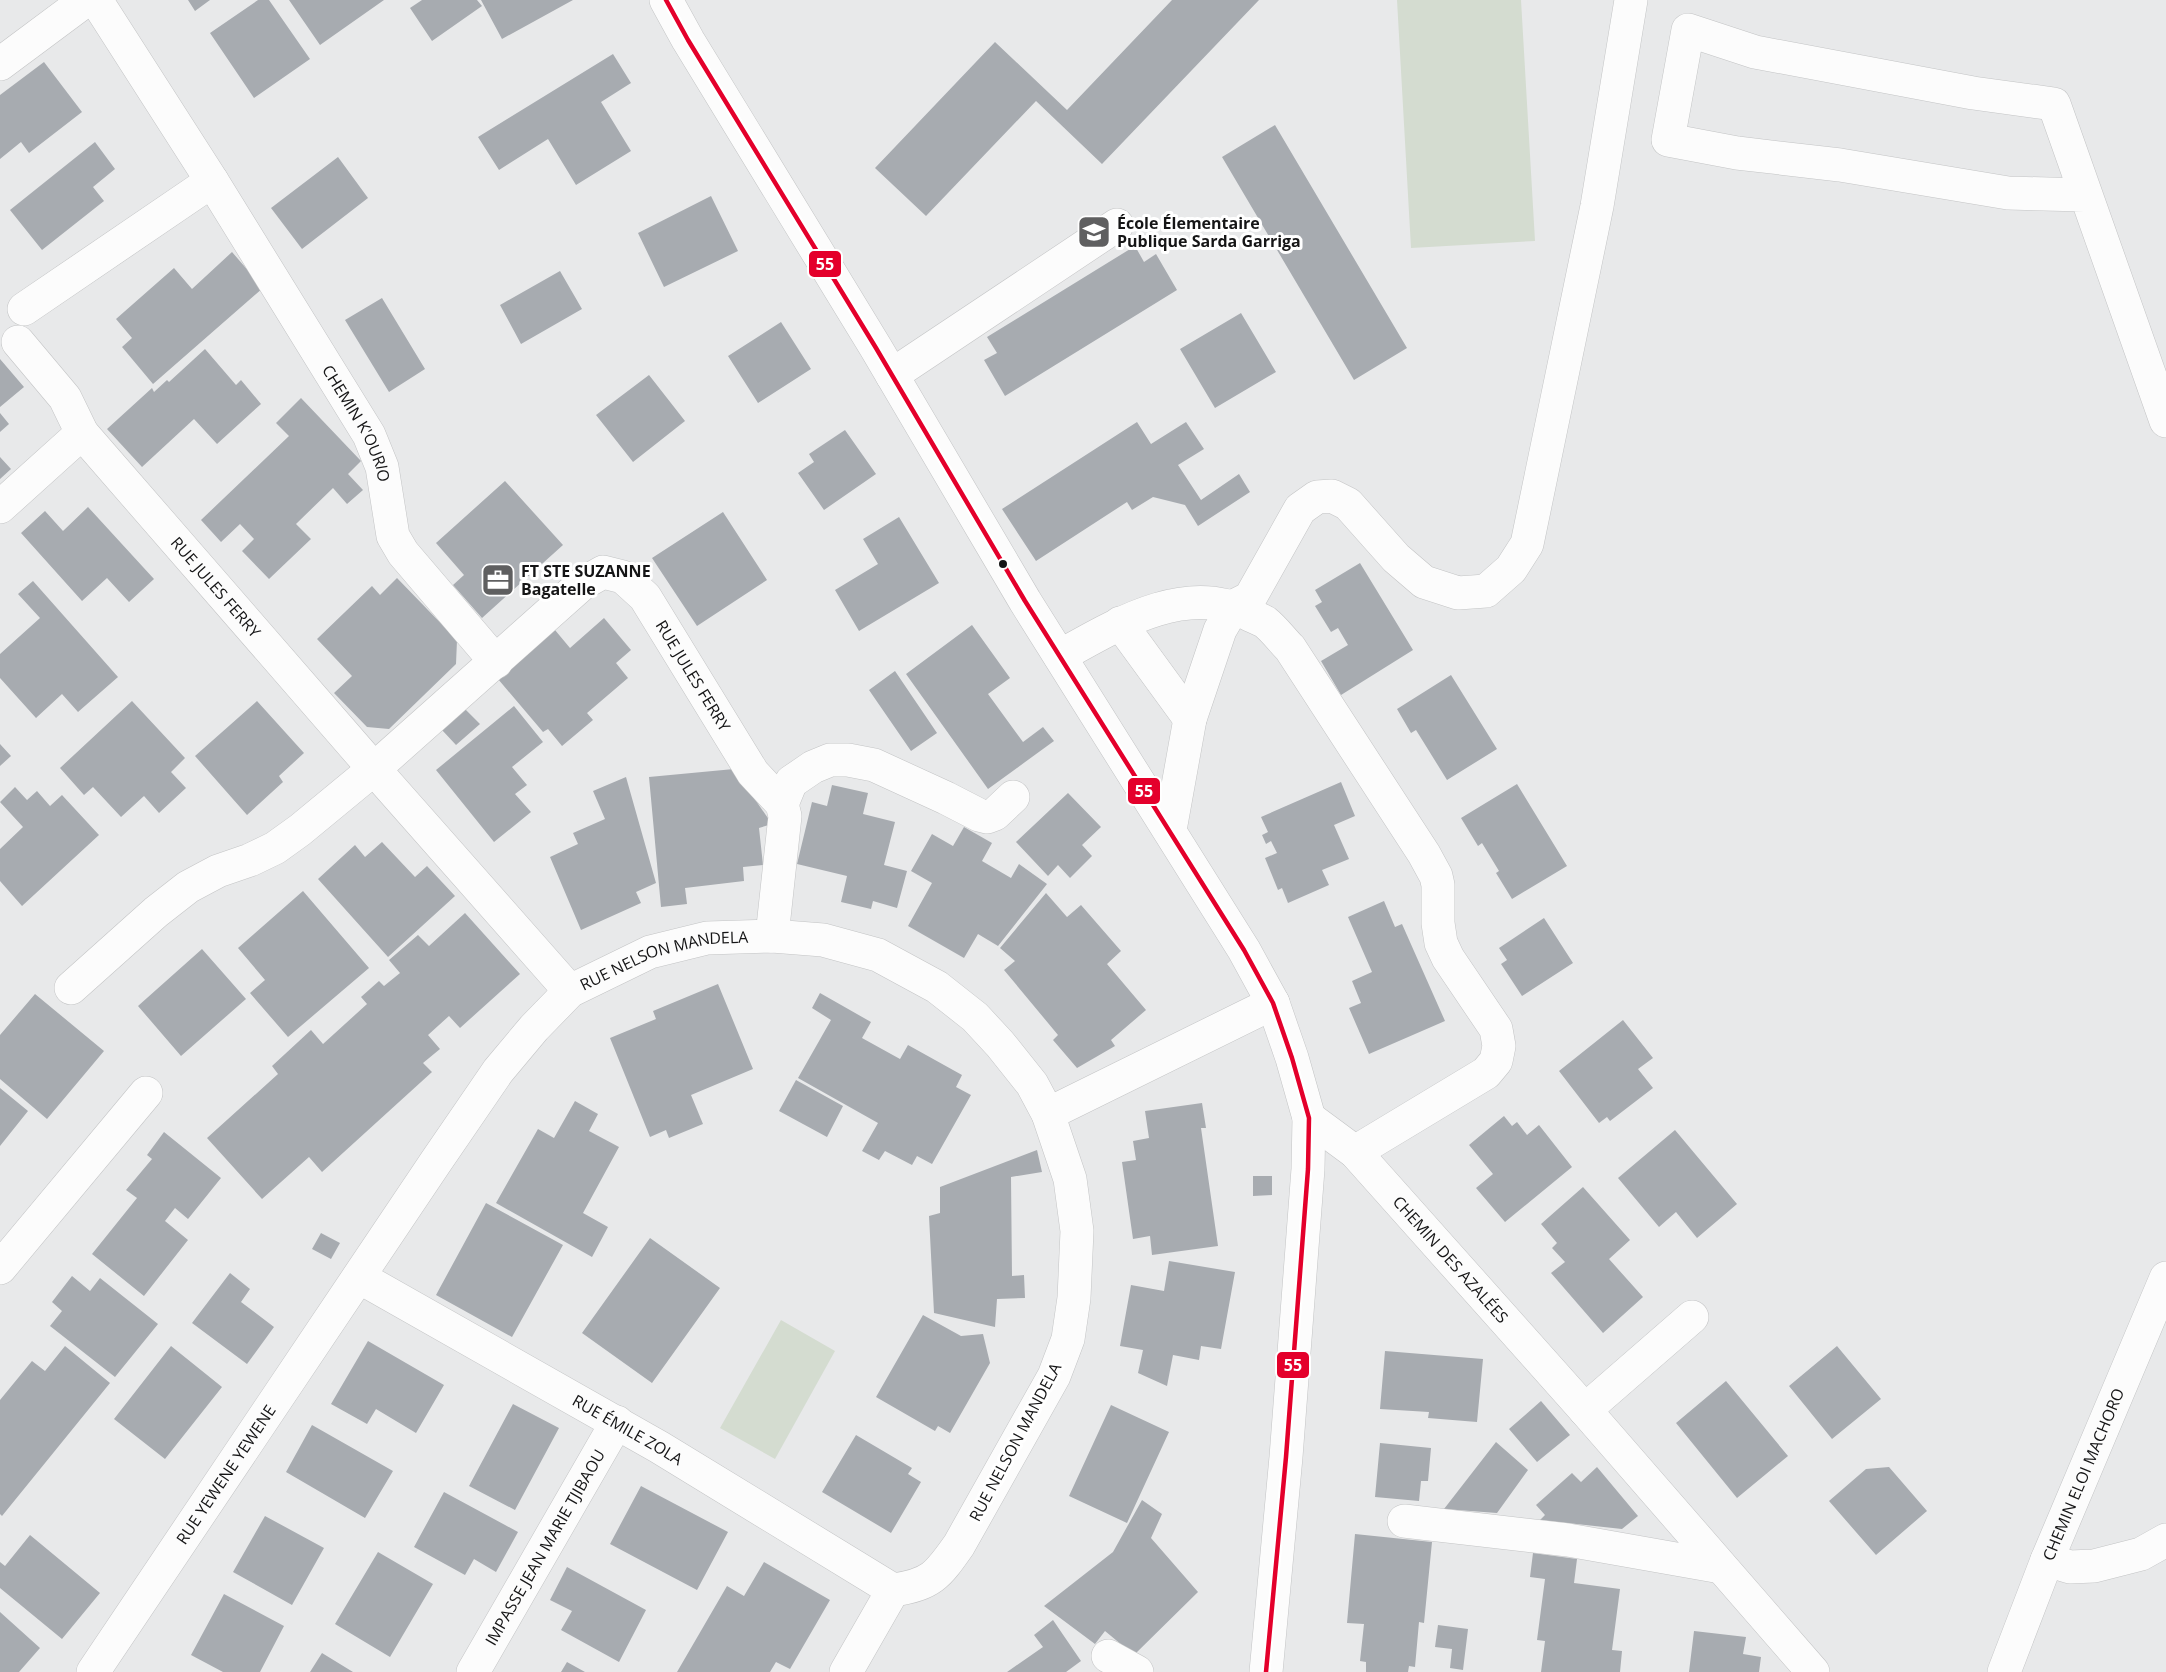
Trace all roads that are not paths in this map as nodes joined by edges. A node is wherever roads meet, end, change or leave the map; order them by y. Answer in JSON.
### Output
{"nodes":[{"id":1,"x":86,"y":0,"type":"edge"},
{"id":2,"x":96,"y":0,"type":"edge"},
{"id":3,"x":666,"y":0,"type":"edge"},
{"id":4,"x":1631,"y":0,"type":"edge"},
{"id":5,"x":0,"y":64,"type":"edge"},
{"id":6,"x":212,"y":181,"type":"junction"},
{"id":7,"x":2085,"y":195,"type":"junction"},
{"id":8,"x":1118,"y":225,"type":"dead end"},
{"id":9,"x":24,"y":309,"type":"dead end"},
{"id":10,"x":18,"y":342,"type":"dead end"},
{"id":11,"x":892,"y":375,"type":"junction"},
{"id":12,"x":2166,"y":421,"type":"edge"},
{"id":13,"x":82,"y":433,"type":"junction"},
{"id":14,"x":0,"y":507,"type":"edge"},
{"id":15,"x":1234,"y":606,"type":"junction"},
{"id":16,"x":1120,"y":623,"type":"junction"},
{"id":17,"x":1060,"y":656,"type":"junction"},
{"id":18,"x":496,"y":662,"type":"junction"},
{"id":19,"x":1190,"y":719,"type":"junction"},
{"id":20,"x":374,"y":769,"type":"junction"},
{"id":21,"x":1013,"y":797,"type":"dead end"},
{"id":22,"x":782,"y":804,"type":"junction"},
{"id":23,"x":1170,"y":830,"type":"junction"},
{"id":24,"x":772,"y":936,"type":"junction"},
{"id":25,"x":71,"y":988,"type":"dead end"},
{"id":26,"x":570,"y":991,"type":"junction"},
{"id":27,"x":1273,"y":1003,"type":"junction"},
{"id":28,"x":146,"y":1093,"type":"dead end"},
{"id":29,"x":1048,"y":1114,"type":"junction"},
{"id":30,"x":1309,"y":1118,"type":"junction"},
{"id":31,"x":1355,"y":1152,"type":"junction"},
{"id":32,"x":0,"y":1268,"type":"edge"},
{"id":33,"x":359,"y":1277,"type":"junction"},
{"id":34,"x":2166,"y":1278,"type":"edge"},
{"id":35,"x":1692,"y":1317,"type":"dead end"},
{"id":36,"x":1585,"y":1410,"type":"junction"},
{"id":37,"x":617,"y":1422,"type":"junction"},
{"id":38,"x":1404,"y":1521,"type":"dead end"},
{"id":39,"x":2166,"y":1540,"type":"edge"},
{"id":40,"x":2047,"y":1560,"type":"junction"},
{"id":41,"x":1721,"y":1567,"type":"junction"},
{"id":42,"x":893,"y":1590,"type":"junction"},
{"id":43,"x":1108,"y":1656,"type":"dead end"},
{"id":44,"x":98,"y":1670,"type":"edge"},
{"id":45,"x":473,"y":1672,"type":"edge"},
{"id":46,"x":846,"y":1672,"type":"edge"},
{"id":47,"x":1137,"y":1672,"type":"edge"},
{"id":48,"x":1266,"y":1672,"type":"edge"},
{"id":49,"x":1813,"y":1672,"type":"edge"},
{"id":50,"x":2004,"y":1672,"type":"edge"}],
"edges":[{"from":1,"to":5,"type":"street"},
{"from":2,"to":6,"type":"street","name":"CHEMIN K'OURIO"},
{"from":3,"to":11,"type":"street"},
{"from":4,"to":15,"type":"street"},
{"from":6,"to":9,"type":"street"},
{"from":6,"to":18,"type":"street","name":"CHEMIN K'OURIO"},
{"from":7,"to":7,"type":"street"},
{"from":7,"to":12,"type":"street"},
{"from":8,"to":11,"type":"street"},
{"from":10,"to":13,"type":"street","name":"RUE JULES FERRY"},
{"from":11,"to":17,"type":"street"},
{"from":13,"to":14,"type":"street"},
{"from":13,"to":20,"type":"street","name":"RUE JULES FERRY"},
{"from":15,"to":16,"type":"street"},
{"from":15,"to":19,"type":"street"},
{"from":15,"to":31,"type":"street"},
{"from":16,"to":17,"type":"street"},
{"from":16,"to":19,"type":"street"},
{"from":17,"to":23,"type":"street"},
{"from":18,"to":20,"type":"street","name":"RUE JULES FERRY"},
{"from":18,"to":22,"type":"street","name":"RUE JULES FERRY"},
{"from":19,"to":23,"type":"street"},
{"from":20,"to":25,"type":"street","name":"RUE JULES FERRY"},
{"from":20,"to":26,"type":"street","name":"RUE JULES FERRY"},
{"from":21,"to":22,"type":"street"},
{"from":22,"to":24,"type":"street"},
{"from":23,"to":27,"type":"street"},
{"from":24,"to":26,"type":"street","name":"RUE NELSON MANDELA"},
{"from":24,"to":29,"type":"street","name":"RUE NELSON MANDELA"},
{"from":26,"to":33,"type":"street","name":"RUE NELSON MANDELA"},
{"from":27,"to":29,"type":"street"},
{"from":27,"to":30,"type":"street"},
{"from":28,"to":32,"type":"street"},
{"from":29,"to":42,"type":"street","name":"RUE NELSON MANDELA"},
{"from":30,"to":31,"type":"street","name":"CHEMIN DES AZALÉES"},
{"from":30,"to":48,"type":"street"},
{"from":31,"to":36,"type":"street","name":"CHEMIN DES AZALÉES"},
{"from":33,"to":37,"type":"street","name":"RUE ÉMILE ZOLA"},
{"from":33,"to":44,"type":"street","name":"RUE YEWENE YEWENE"},
{"from":34,"to":40,"type":"street","name":"CHEMIN ELOI MACHORO"},
{"from":35,"to":36,"type":"street"},
{"from":36,"to":41,"type":"street","name":"CHEMIN DES AZALÉES"},
{"from":37,"to":42,"type":"street","name":"RUE ÉMILE ZOLA"},
{"from":37,"to":45,"type":"street","name":"IMPASSE JEAN MARIE TJIBAOU"},
{"from":38,"to":41,"type":"street"},
{"from":39,"to":40,"type":"street"},
{"from":40,"to":50,"type":"street","name":"CHEMIN ELOI MACHORO"},
{"from":41,"to":49,"type":"street","name":"CHEMIN DES AZALÉES"},
{"from":42,"to":46,"type":"street"},
{"from":43,"to":47,"type":"street"}]}
